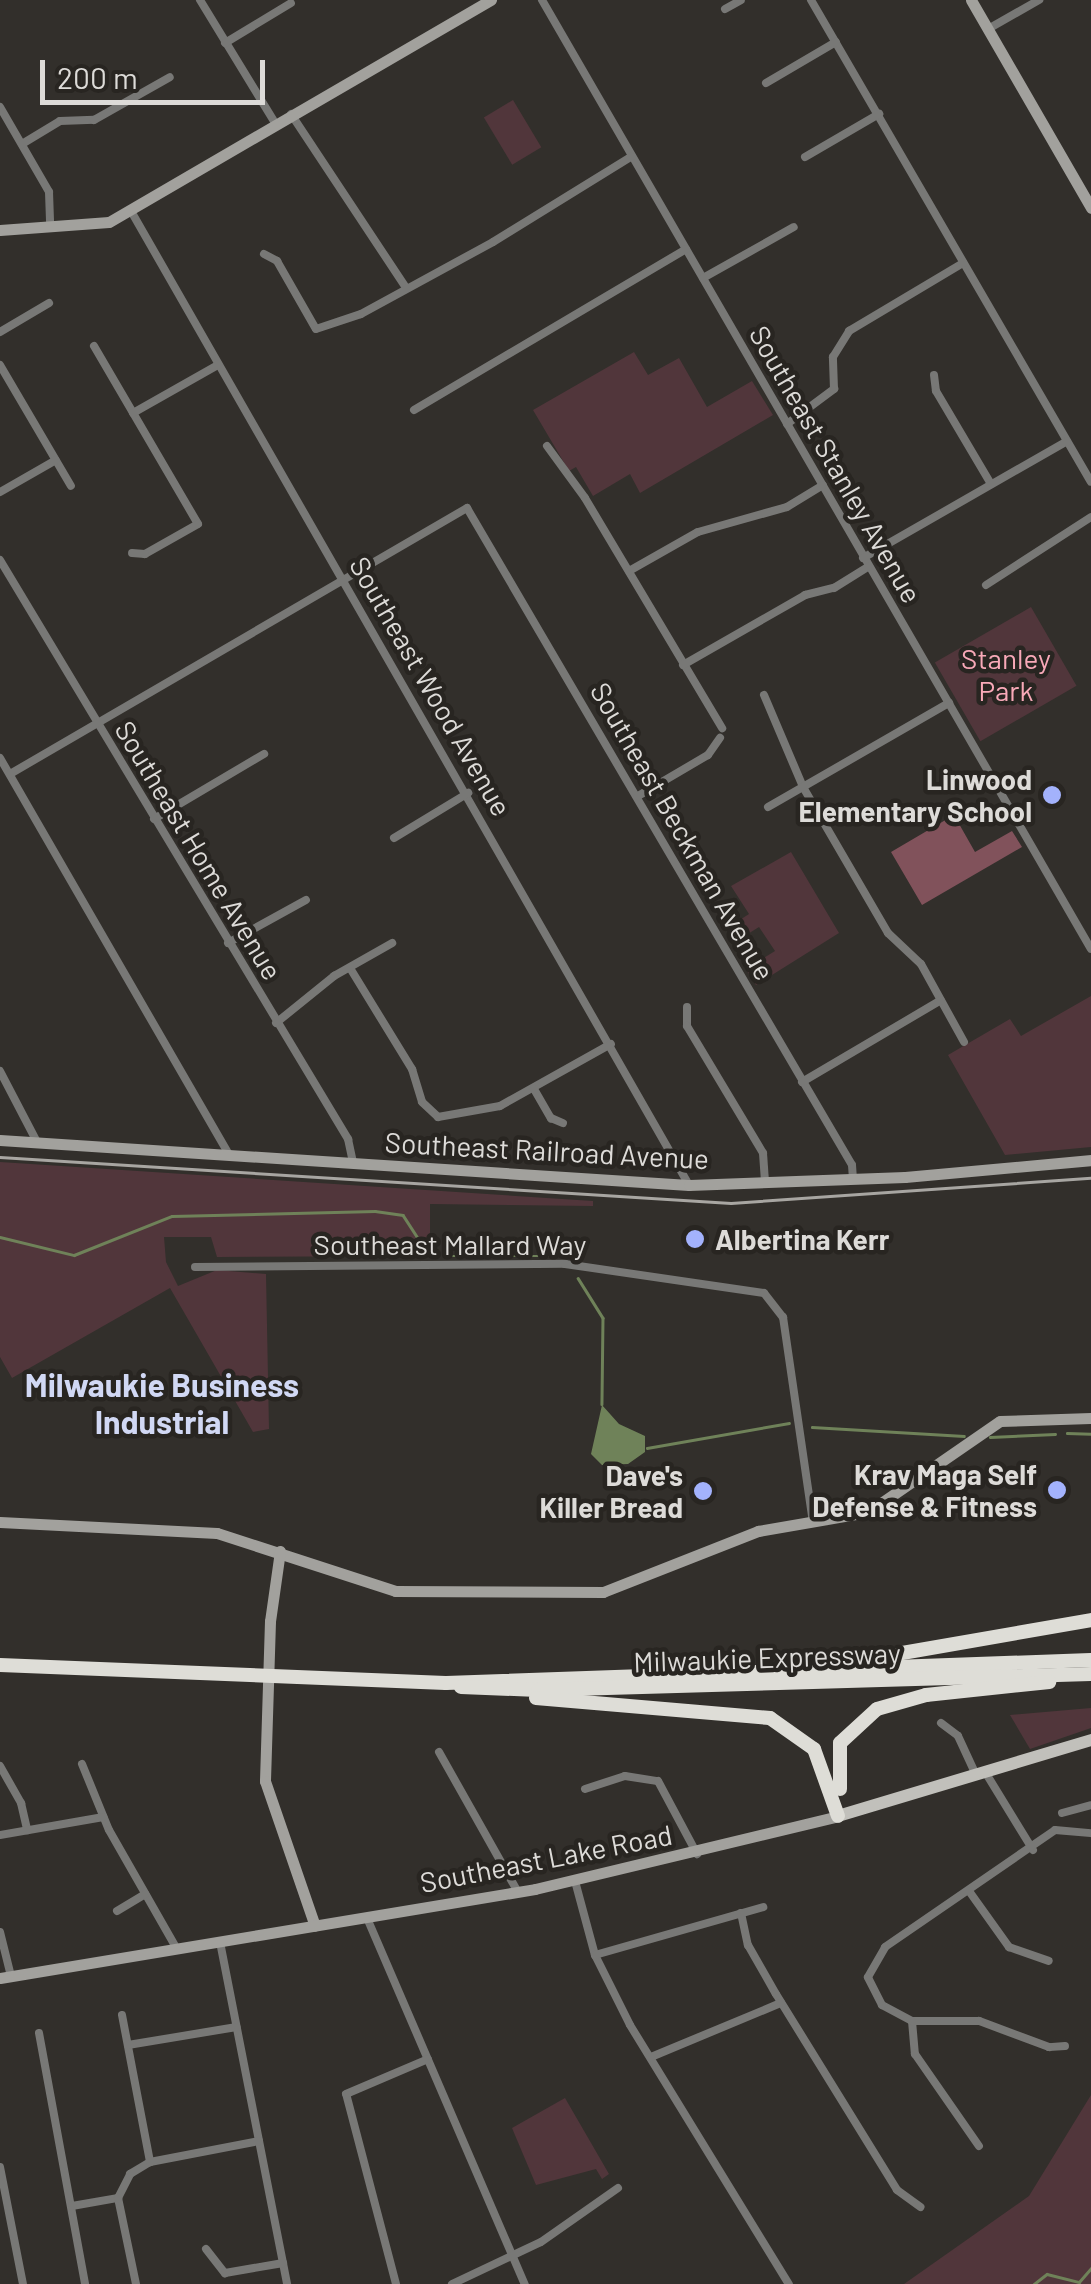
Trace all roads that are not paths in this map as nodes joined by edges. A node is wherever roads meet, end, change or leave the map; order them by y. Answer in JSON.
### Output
{"nodes":[{"id":1,"x":200,"y":0,"type":"edge"},
{"id":2,"x":491,"y":0,"type":"edge"},
{"id":3,"x":542,"y":0,"type":"edge"},
{"id":4,"x":741,"y":0,"type":"edge"},
{"id":5,"x":811,"y":0,"type":"edge"},
{"id":6,"x":971,"y":0,"type":"edge"},
{"id":7,"x":1039,"y":0,"type":"edge"},
{"id":8,"x":291,"y":3,"type":"dead end"},
{"id":9,"x":468,"y":6,"type":"edge"},
{"id":10,"x":725,"y":10,"type":"dead end"},
{"id":11,"x":988,"y":29,"type":"junction"},
{"id":12,"x":836,"y":42,"type":"junction"},
{"id":13,"x":225,"y":43,"type":"junction"},
{"id":14,"x":170,"y":76,"type":"dead end"},
{"id":15,"x":766,"y":83,"type":"dead end"},
{"id":16,"x":0,"y":107,"type":"edge"},
{"id":17,"x":291,"y":114,"type":"junction"},
{"id":18,"x":878,"y":114,"type":"junction"},
{"id":19,"x":3,"y":119,"type":"edge"},
{"id":20,"x":275,"y":123,"type":"junction"},
{"id":21,"x":22,"y":144,"type":"junction"},
{"id":22,"x":632,"y":156,"type":"junction"},
{"id":23,"x":805,"y":157,"type":"dead end"},
{"id":24,"x":1091,"y":208,"type":"edge"},
{"id":25,"x":131,"y":211,"type":"junction"},
{"id":26,"x":50,"y":226,"type":"junction"},
{"id":27,"x":794,"y":227,"type":"dead end"},
{"id":28,"x":0,"y":230,"type":"edge"},
{"id":29,"x":686,"y":249,"type":"junction"},
{"id":30,"x":264,"y":254,"type":"dead end"},
{"id":31,"x":963,"y":263,"type":"junction"},
{"id":32,"x":703,"y":278,"type":"junction"},
{"id":33,"x":406,"y":288,"type":"junction"},
{"id":34,"x":49,"y":303,"type":"dead end"},
{"id":35,"x":0,"y":332,"type":"edge"},
{"id":36,"x":94,"y":346,"type":"dead end"},
{"id":37,"x":218,"y":364,"type":"junction"},
{"id":38,"x":0,"y":365,"type":"edge"},
{"id":39,"x":934,"y":376,"type":"dead end"},
{"id":40,"x":414,"y":410,"type":"dead end"},
{"id":41,"x":133,"y":414,"type":"junction"},
{"id":42,"x":787,"y":424,"type":"junction"},
{"id":43,"x":1067,"y":441,"type":"junction"},
{"id":44,"x":547,"y":446,"type":"dead end"},
{"id":45,"x":56,"y":460,"type":"junction"},
{"id":46,"x":1091,"y":482,"type":"edge"},
{"id":47,"x":992,"y":484,"type":"junction"},
{"id":48,"x":72,"y":486,"type":"dead end"},
{"id":49,"x":824,"y":486,"type":"junction"},
{"id":50,"x":0,"y":492,"type":"edge"},
{"id":51,"x":1091,"y":517,"type":"edge"},
{"id":52,"x":132,"y":553,"type":"dead end"},
{"id":53,"x":864,"y":558,"type":"junction"},
{"id":54,"x":0,"y":560,"type":"edge"},
{"id":55,"x":868,"y":568,"type":"junction"},
{"id":56,"x":628,"y":572,"type":"junction"},
{"id":57,"x":343,"y":580,"type":"junction"},
{"id":58,"x":986,"y":585,"type":"dead end"},
{"id":59,"x":683,"y":665,"type":"junction"},
{"id":60,"x":764,"y":695,"type":"dead end"},
{"id":61,"x":948,"y":703,"type":"junction"},
{"id":62,"x":97,"y":723,"type":"junction"},
{"id":63,"x":264,"y":754,"type":"dead end"},
{"id":64,"x":0,"y":758,"type":"edge"},
{"id":65,"x":10,"y":774,"type":"junction"},
{"id":66,"x":803,"y":787,"type":"junction"},
{"id":67,"x":468,"y":793,"type":"junction"},
{"id":68,"x":638,"y":796,"type":"junction"},
{"id":69,"x":768,"y":808,"type":"dead end"},
{"id":70,"x":154,"y":819,"type":"junction"},
{"id":71,"x":394,"y":838,"type":"dead end"},
{"id":72,"x":306,"y":900,"type":"dead end"},
{"id":73,"x":228,"y":943,"type":"junction"},
{"id":74,"x":392,"y":943,"type":"dead end"},
{"id":75,"x":1091,"y":950,"type":"edge"},
{"id":76,"x":350,"y":968,"type":"junction"},
{"id":77,"x":941,"y":1000,"type":"junction"},
{"id":78,"x":687,"y":1007,"type":"dead end"},
{"id":79,"x":276,"y":1022,"type":"junction"},
{"id":80,"x":964,"y":1042,"type":"dead end"},
{"id":81,"x":611,"y":1044,"type":"junction"},
{"id":82,"x":0,"y":1072,"type":"edge"},
{"id":83,"x":802,"y":1082,"type":"junction"},
{"id":84,"x":534,"y":1089,"type":"junction"},
{"id":85,"x":563,"y":1123,"type":"dead end"},
{"id":86,"x":0,"y":1140,"type":"edge"},
{"id":87,"x":37,"y":1143,"type":"junction"},
{"id":88,"x":230,"y":1156,"type":"junction"},
{"id":89,"x":1091,"y":1160,"type":"edge"},
{"id":90,"x":353,"y":1164,"type":"junction"},
{"id":91,"x":853,"y":1180,"type":"junction"},
{"id":92,"x":766,"y":1184,"type":"junction"},
{"id":93,"x":689,"y":1185,"type":"junction"},
{"id":94,"x":195,"y":1266,"type":"dead end"},
{"id":95,"x":1091,"y":1418,"type":"edge"},
{"id":96,"x":0,"y":1522,"type":"edge"},
{"id":97,"x":813,"y":1522,"type":"junction"},
{"id":98,"x":280,"y":1551,"type":"junction"},
{"id":99,"x":1091,"y":1620,"type":"edge"},
{"id":100,"x":1091,"y":1660,"type":"edge"},
{"id":101,"x":0,"y":1665,"type":"edge"},
{"id":102,"x":796,"y":1668,"type":"junction"},
{"id":103,"x":268,"y":1676,"type":"junction"},
{"id":104,"x":1091,"y":1676,"type":"edge"},
{"id":105,"x":446,"y":1684,"type":"junction"},
{"id":106,"x":481,"y":1690,"type":"junction"},
{"id":107,"x":940,"y":1723,"type":"dead end"},
{"id":108,"x":1091,"y":1740,"type":"edge"},
{"id":109,"x":440,"y":1752,"type":"dead end"},
{"id":110,"x":82,"y":1764,"type":"dead end"},
{"id":111,"x":0,"y":1766,"type":"edge"},
{"id":112,"x":982,"y":1776,"type":"junction"},
{"id":113,"x":585,"y":1788,"type":"dead end"},
{"id":114,"x":1091,"y":1805,"type":"edge"},
{"id":115,"x":1062,"y":1813,"type":"dead end"},
{"id":116,"x":842,"y":1815,"type":"junction"},
{"id":117,"x":103,"y":1817,"type":"junction"},
{"id":118,"x":27,"y":1830,"type":"junction"},
{"id":119,"x":1091,"y":1834,"type":"edge"},
{"id":120,"x":0,"y":1835,"type":"edge"},
{"id":121,"x":1033,"y":1850,"type":"junction"},
{"id":122,"x":697,"y":1854,"type":"junction"},
{"id":123,"x":575,"y":1880,"type":"junction"},
{"id":124,"x":969,"y":1891,"type":"junction"},
{"id":125,"x":518,"y":1892,"type":"junction"},
{"id":126,"x":146,"y":1894,"type":"junction"},
{"id":127,"x":764,"y":1907,"type":"dead end"},
{"id":128,"x":118,"y":1911,"type":"dead end"},
{"id":129,"x":740,"y":1913,"type":"junction"},
{"id":130,"x":367,"y":1918,"type":"junction"},
{"id":131,"x":315,"y":1926,"type":"junction"},
{"id":132,"x":0,"y":1932,"type":"edge"},
{"id":133,"x":220,"y":1942,"type":"junction"},
{"id":134,"x":177,"y":1949,"type":"junction"},
{"id":135,"x":595,"y":1954,"type":"junction"},
{"id":136,"x":1050,"y":1961,"type":"dead end"},
{"id":137,"x":6,"y":1977,"type":"edge"},
{"id":138,"x":781,"y":2002,"type":"junction"},
{"id":139,"x":122,"y":2015,"type":"dead end"},
{"id":140,"x":912,"y":2021,"type":"junction"},
{"id":141,"x":237,"y":2027,"type":"junction"},
{"id":142,"x":39,"y":2033,"type":"dead end"},
{"id":143,"x":128,"y":2045,"type":"junction"},
{"id":144,"x":1065,"y":2046,"type":"dead end"},
{"id":145,"x":651,"y":2057,"type":"junction"},
{"id":146,"x":428,"y":2059,"type":"junction"},
{"id":147,"x":259,"y":2141,"type":"junction"},
{"id":148,"x":980,"y":2146,"type":"dead end"},
{"id":149,"x":150,"y":2162,"type":"junction"},
{"id":150,"x":0,"y":2166,"type":"edge"},
{"id":151,"x":618,"y":2188,"type":"dead end"},
{"id":152,"x":118,"y":2198,"type":"junction"},
{"id":153,"x":72,"y":2206,"type":"junction"},
{"id":154,"x":920,"y":2206,"type":"dead end"},
{"id":155,"x":206,"y":2249,"type":"dead end"},
{"id":156,"x":515,"y":2256,"type":"junction"},
{"id":157,"x":283,"y":2263,"type":"junction"},
{"id":158,"x":23,"y":2284,"type":"edge"},
{"id":159,"x":84,"y":2284,"type":"edge"},
{"id":160,"x":136,"y":2284,"type":"edge"},
{"id":161,"x":287,"y":2284,"type":"edge"},
{"id":162,"x":396,"y":2284,"type":"edge"},
{"id":163,"x":452,"y":2284,"type":"edge"},
{"id":164,"x":526,"y":2284,"type":"edge"},
{"id":165,"x":788,"y":2284,"type":"edge"}],
"edges":[{"from":1,"to":13,"type":"street"},
{"from":2,"to":9,"type":"street"},
{"from":3,"to":22,"type":"street","name":"Southeast Stanley Avenue"},
{"from":4,"to":10,"type":"street"},
{"from":5,"to":12,"type":"street"},
{"from":6,"to":11,"type":"street"},
{"from":7,"to":11,"type":"street"},
{"from":8,"to":13,"type":"street"},
{"from":9,"to":17,"type":"street"},
{"from":11,"to":24,"type":"street"},
{"from":12,"to":15,"type":"street"},
{"from":12,"to":18,"type":"street"},
{"from":13,"to":20,"type":"street"},
{"from":14,"to":21,"type":"street"},
{"from":16,"to":19,"type":"street"},
{"from":17,"to":20,"type":"street"},
{"from":17,"to":33,"type":"street"},
{"from":18,"to":23,"type":"street"},
{"from":18,"to":31,"type":"street"},
{"from":19,"to":21,"type":"street"},
{"from":20,"to":25,"type":"street"},
{"from":21,"to":26,"type":"street"},
{"from":22,"to":29,"type":"street","name":"Southeast Stanley Avenue"},
{"from":22,"to":33,"type":"street"},
{"from":25,"to":26,"type":"street"},
{"from":25,"to":37,"type":"street","name":"Southeast Wood Avenue"},
{"from":26,"to":28,"type":"street"},
{"from":27,"to":32,"type":"street"},
{"from":29,"to":32,"type":"street","name":"Southeast Stanley Avenue"},
{"from":29,"to":40,"type":"street"},
{"from":30,"to":33,"type":"street"},
{"from":31,"to":42,"type":"street"},
{"from":31,"to":43,"type":"street"},
{"from":32,"to":42,"type":"street","name":"Southeast Stanley Avenue"},
{"from":34,"to":35,"type":"street"},
{"from":36,"to":41,"type":"street"},
{"from":37,"to":41,"type":"street"},
{"from":37,"to":57,"type":"street","name":"Southeast Wood Avenue"},
{"from":38,"to":45,"type":"street"},
{"from":39,"to":47,"type":"street"},
{"from":41,"to":52,"type":"street"},
{"from":42,"to":49,"type":"street","name":"Southeast Stanley Avenue"},
{"from":43,"to":46,"type":"street"},
{"from":43,"to":47,"type":"street"},
{"from":44,"to":56,"type":"street"},
{"from":45,"to":48,"type":"street"},
{"from":45,"to":50,"type":"street"},
{"from":47,"to":53,"type":"street"},
{"from":49,"to":53,"type":"street","name":"Southeast Stanley Avenue"},
{"from":49,"to":56,"type":"street"},
{"from":51,"to":58,"type":"street"},
{"from":53,"to":55,"type":"street","name":"Southeast Stanley Avenue"},
{"from":54,"to":62,"type":"street","name":"Southeast Home Avenue"},
{"from":55,"to":59,"type":"street"},
{"from":55,"to":61,"type":"street","name":"Southeast Stanley Avenue"},
{"from":56,"to":59,"type":"street"},
{"from":57,"to":62,"type":"street"},
{"from":57,"to":67,"type":"street","name":"Southeast Wood Avenue"},
{"from":57,"to":68,"type":"street","name":"Southeast Beckman Avenue"},
{"from":59,"to":68,"type":"street"},
{"from":60,"to":66,"type":"street"},
{"from":61,"to":66,"type":"street"},
{"from":61,"to":75,"type":"street","name":"Southeast Stanley Avenue"},
{"from":62,"to":65,"type":"street"},
{"from":62,"to":70,"type":"street","name":"Southeast Home Avenue"},
{"from":63,"to":70,"type":"street"},
{"from":64,"to":65,"type":"street"},
{"from":65,"to":88,"type":"street"},
{"from":66,"to":69,"type":"street"},
{"from":66,"to":77,"type":"street"},
{"from":67,"to":71,"type":"street"},
{"from":67,"to":81,"type":"street","name":"Southeast Wood Avenue"},
{"from":68,"to":83,"type":"street","name":"Southeast Beckman Avenue"},
{"from":70,"to":73,"type":"street","name":"Southeast Home Avenue"},
{"from":72,"to":73,"type":"street"},
{"from":73,"to":79,"type":"street","name":"Southeast Home Avenue"},
{"from":74,"to":76,"type":"street"},
{"from":76,"to":79,"type":"street"},
{"from":76,"to":84,"type":"street"},
{"from":77,"to":80,"type":"street"},
{"from":77,"to":83,"type":"street"},
{"from":78,"to":92,"type":"street"},
{"from":79,"to":90,"type":"street","name":"Southeast Home Avenue"},
{"from":81,"to":84,"type":"street"},
{"from":81,"to":93,"type":"street","name":"Southeast Wood Avenue"},
{"from":82,"to":87,"type":"street"},
{"from":83,"to":91,"type":"street","name":"Southeast Beckman Avenue"},
{"from":84,"to":85,"type":"street"},
{"from":86,"to":87,"type":"street","name":"Southeast Railroad Avenue"},
{"from":87,"to":88,"type":"street","name":"Southeast Railroad Avenue"},
{"from":88,"to":90,"type":"street","name":"Southeast Railroad Avenue"},
{"from":89,"to":91,"type":"street","name":"Southeast Railroad Avenue"},
{"from":90,"to":93,"type":"street","name":"Southeast Railroad Avenue"},
{"from":91,"to":92,"type":"street","name":"Southeast Railroad Avenue"},
{"from":92,"to":93,"type":"street","name":"Southeast Railroad Avenue"},
{"from":94,"to":97,"type":"street","name":"Southeast Mallard Way"},
{"from":95,"to":97,"type":"street"},
{"from":96,"to":98,"type":"street"},
{"from":97,"to":98,"type":"street"},
{"from":98,"to":103,"type":"street"},
{"from":99,"to":102,"type":"highway"},
{"from":100,"to":102,"type":"highway","name":"Milwaukie Expressway"},
{"from":101,"to":103,"type":"highway","name":"Milwaukie Expressway"},
{"from":102,"to":105,"type":"highway","name":"Milwaukie Expressway"},
{"from":103,"to":105,"type":"highway","name":"Milwaukie Expressway"},
{"from":103,"to":131,"type":"street"},
{"from":104,"to":106,"type":"highway","name":"Milwaukie Expressway"},
{"from":104,"to":116,"type":"highway"},
{"from":105,"to":106,"type":"highway","name":"Milwaukie Expressway"},
{"from":106,"to":116,"type":"highway"},
{"from":107,"to":112,"type":"street"},
{"from":108,"to":112,"type":"main road","name":"Southeast Lake Road"},
{"from":109,"to":125,"type":"street"},
{"from":110,"to":117,"type":"street"},
{"from":111,"to":118,"type":"street"},
{"from":112,"to":116,"type":"main road","name":"Southeast Lake Road"},
{"from":112,"to":121,"type":"street"},
{"from":113,"to":122,"type":"street"},
{"from":114,"to":115,"type":"street"},
{"from":116,"to":122,"type":"street","name":"Southeast Lake Road"},
{"from":117,"to":118,"type":"street"},
{"from":117,"to":126,"type":"street"},
{"from":118,"to":120,"type":"street"},
{"from":119,"to":121,"type":"street"},
{"from":121,"to":124,"type":"street"},
{"from":122,"to":123,"type":"street","name":"Southeast Lake Road"},
{"from":123,"to":125,"type":"street","name":"Southeast Lake Road"},
{"from":123,"to":135,"type":"street"},
{"from":124,"to":136,"type":"street"},
{"from":124,"to":140,"type":"street"},
{"from":125,"to":130,"type":"street","name":"Southeast Lake Road"},
{"from":126,"to":128,"type":"street"},
{"from":126,"to":134,"type":"street"},
{"from":127,"to":129,"type":"street"},
{"from":129,"to":135,"type":"street"},
{"from":129,"to":138,"type":"street"},
{"from":130,"to":131,"type":"street","name":"Southeast Lake Road"},
{"from":130,"to":146,"type":"street"},
{"from":131,"to":133,"type":"street","name":"Southeast Lake Road"},
{"from":132,"to":137,"type":"street"},
{"from":133,"to":134,"type":"street","name":"Southeast Lake Road"},
{"from":133,"to":141,"type":"street"},
{"from":134,"to":137,"type":"street","name":"Southeast Lake Road"},
{"from":135,"to":145,"type":"street"},
{"from":138,"to":145,"type":"street"},
{"from":138,"to":154,"type":"street"},
{"from":139,"to":143,"type":"street"},
{"from":140,"to":144,"type":"street"},
{"from":140,"to":148,"type":"street"},
{"from":141,"to":143,"type":"street"},
{"from":141,"to":147,"type":"street"},
{"from":142,"to":153,"type":"street"},
{"from":143,"to":149,"type":"street"},
{"from":145,"to":165,"type":"street"},
{"from":146,"to":156,"type":"street"},
{"from":146,"to":162,"type":"street"},
{"from":147,"to":149,"type":"street"},
{"from":147,"to":157,"type":"street"},
{"from":149,"to":152,"type":"street"},
{"from":150,"to":158,"type":"street"},
{"from":151,"to":156,"type":"street"},
{"from":152,"to":153,"type":"street"},
{"from":152,"to":160,"type":"street"},
{"from":153,"to":159,"type":"street"},
{"from":155,"to":157,"type":"street"},
{"from":156,"to":163,"type":"street"},
{"from":156,"to":164,"type":"street"},
{"from":157,"to":161,"type":"street"}]}
